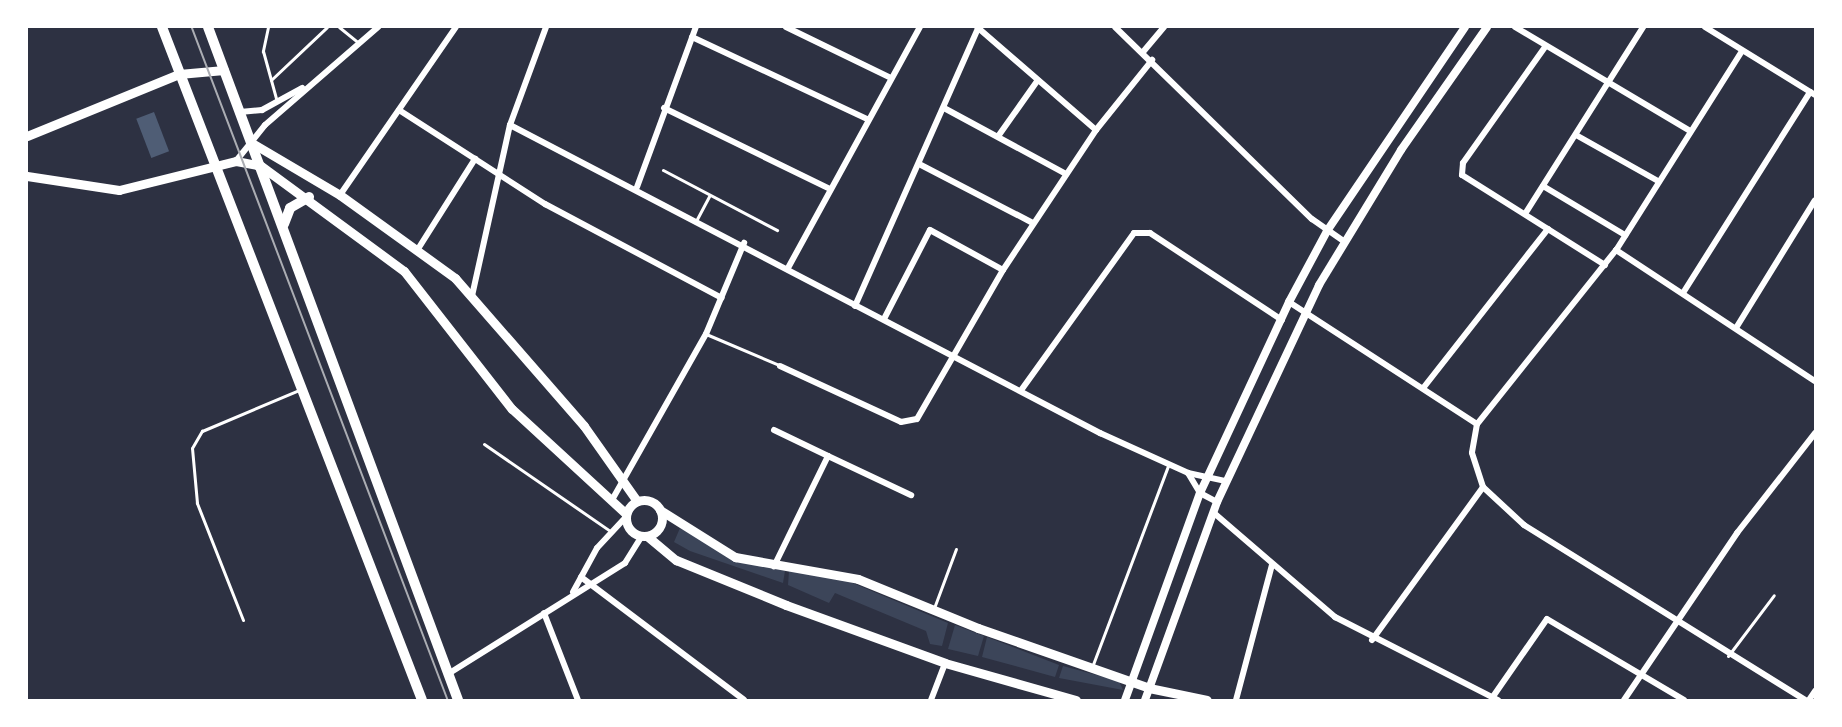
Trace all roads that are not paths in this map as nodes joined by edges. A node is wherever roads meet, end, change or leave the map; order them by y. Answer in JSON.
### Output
{"nodes":[{"id":1,"x":162,"y":27,"type":"edge"},
{"id":2,"x":208,"y":27,"type":"edge"},
{"id":3,"x":268,"y":27,"type":"edge"},
{"id":4,"x":327,"y":27,"type":"edge"},
{"id":5,"x":339,"y":27,"type":"edge"},
{"id":6,"x":378,"y":27,"type":"edge"},
{"id":7,"x":456,"y":27,"type":"edge"},
{"id":8,"x":546,"y":27,"type":"edge"},
{"id":9,"x":696,"y":27,"type":"edge"},
{"id":10,"x":786,"y":27,"type":"edge"},
{"id":11,"x":920,"y":27,"type":"edge"},
{"id":12,"x":1115,"y":27,"type":"edge"},
{"id":13,"x":1164,"y":27,"type":"edge"},
{"id":14,"x":1465,"y":27,"type":"edge"},
{"id":15,"x":1487,"y":27,"type":"edge"},
{"id":16,"x":1515,"y":27,"type":"edge"},
{"id":17,"x":1643,"y":27,"type":"edge"},
{"id":18,"x":1705,"y":27,"type":"edge"},
{"id":19,"x":977,"y":28,"type":"edge"},
{"id":20,"x":692,"y":37,"type":"junction"},
{"id":21,"x":359,"y":44,"type":"junction"},
{"id":22,"x":1545,"y":47,"type":"junction"},
{"id":23,"x":1742,"y":51,"type":"junction"},
{"id":24,"x":1143,"y":52,"type":"junction"},
{"id":25,"x":1152,"y":60,"type":"junction"},
{"id":26,"x":224,"y":70,"type":"junction"},
{"id":27,"x":179,"y":74,"type":"junction"},
{"id":28,"x":891,"y":78,"type":"junction"},
{"id":29,"x":270,"y":80,"type":"junction"},
{"id":30,"x":1038,"y":80,"type":"junction"},
{"id":31,"x":310,"y":84,"type":"junction"},
{"id":32,"x":1608,"y":84,"type":"junction"},
{"id":33,"x":1813,"y":93,"type":"edge"},
{"id":34,"x":277,"y":102,"type":"junction"},
{"id":35,"x":664,"y":108,"type":"junction"},
{"id":36,"x":944,"y":108,"type":"junction"},
{"id":37,"x":399,"y":110,"type":"junction"},
{"id":38,"x":240,"y":112,"type":"junction"},
{"id":39,"x":867,"y":119,"type":"junction"},
{"id":40,"x":510,"y":125,"type":"junction"},
{"id":41,"x":1096,"y":130,"type":"junction"},
{"id":42,"x":1690,"y":131,"type":"junction"},
{"id":43,"x":999,"y":135,"type":"junction"},
{"id":44,"x":1576,"y":135,"type":"junction"},
{"id":45,"x":27,"y":136,"type":"edge"},
{"id":46,"x":252,"y":143,"type":"junction"},
{"id":47,"x":475,"y":159,"type":"junction"},
{"id":48,"x":236,"y":161,"type":"junction"},
{"id":49,"x":216,"y":165,"type":"junction"},
{"id":50,"x":921,"y":165,"type":"junction"},
{"id":51,"x":261,"y":166,"type":"junction"},
{"id":52,"x":663,"y":170,"type":"dead end"},
{"id":53,"x":499,"y":173,"type":"junction"},
{"id":54,"x":1066,"y":174,"type":"junction"},
{"id":55,"x":27,"y":176,"type":"edge"},
{"id":56,"x":1658,"y":181,"type":"junction"},
{"id":57,"x":1543,"y":186,"type":"junction"},
{"id":58,"x":637,"y":187,"type":"junction"},
{"id":59,"x":830,"y":189,"type":"junction"},
{"id":60,"x":340,"y":195,"type":"junction"},
{"id":61,"x":709,"y":196,"type":"junction"},
{"id":62,"x":309,"y":197,"type":"junction"},
{"id":63,"x":1815,"y":200,"type":"edge"},
{"id":64,"x":1525,"y":214,"type":"junction"},
{"id":65,"x":697,"y":219,"type":"junction"},
{"id":66,"x":1033,"y":223,"type":"junction"},
{"id":67,"x":284,"y":224,"type":"junction"},
{"id":68,"x":1548,"y":229,"type":"junction"},
{"id":69,"x":777,"y":230,"type":"dead end"},
{"id":70,"x":1327,"y":231,"type":"junction"},
{"id":71,"x":1625,"y":235,"type":"junction"},
{"id":72,"x":1342,"y":241,"type":"junction"},
{"id":73,"x":744,"y":243,"type":"junction"},
{"id":74,"x":418,"y":249,"type":"junction"},
{"id":75,"x":1616,"y":250,"type":"junction"},
{"id":76,"x":1605,"y":265,"type":"junction"},
{"id":77,"x":788,"y":268,"type":"junction"},
{"id":78,"x":1003,"y":270,"type":"junction"},
{"id":79,"x":1683,"y":293,"type":"junction"},
{"id":80,"x":472,"y":296,"type":"junction"},
{"id":81,"x":722,"y":298,"type":"junction"},
{"id":82,"x":1289,"y":302,"type":"junction"},
{"id":83,"x":855,"y":306,"type":"junction"},
{"id":84,"x":1305,"y":312,"type":"junction"},
{"id":85,"x":884,"y":319,"type":"junction"},
{"id":86,"x":1282,"y":320,"type":"junction"},
{"id":87,"x":1736,"y":328,"type":"junction"},
{"id":88,"x":706,"y":333,"type":"junction"},
{"id":89,"x":951,"y":354,"type":"junction"},
{"id":90,"x":780,"y":366,"type":"joint"},
{"id":91,"x":1815,"y":381,"type":"edge"},
{"id":92,"x":1424,"y":387,"type":"junction"},
{"id":93,"x":303,"y":389,"type":"junction"},
{"id":94,"x":1022,"y":389,"type":"junction"},
{"id":95,"x":1478,"y":424,"type":"junction"},
{"id":96,"x":774,"y":430,"type":"dead end"},
{"id":97,"x":1815,"y":433,"type":"edge"},
{"id":98,"x":484,"y":444,"type":"dead end"},
{"id":99,"x":828,"y":456,"type":"junction"},
{"id":100,"x":1168,"y":464,"type":"junction"},
{"id":101,"x":1188,"y":473,"type":"junction"},
{"id":102,"x":1209,"y":473,"type":"junction"},
{"id":103,"x":624,"y":477,"type":"junction"},
{"id":104,"x":1227,"y":481,"type":"junction"},
{"id":105,"x":1483,"y":488,"type":"junction"},
{"id":106,"x":1200,"y":493,"type":"junction"},
{"id":107,"x":911,"y":495,"type":"dead end"},
{"id":108,"x":612,"y":500,"type":"junction"},
{"id":109,"x":637,"y":501,"type":"junction"},
{"id":110,"x":1217,"y":502,"type":"junction"},
{"id":111,"x":660,"y":510,"type":"junction"},
{"id":112,"x":1214,"y":513,"type":"junction"},
{"id":113,"x":626,"y":516,"type":"junction"},
{"id":114,"x":610,"y":531,"type":"junction"},
{"id":115,"x":644,"y":536,"type":"junction"},
{"id":116,"x":956,"y":549,"type":"dead end"},
{"id":117,"x":1272,"y":565,"type":"junction"},
{"id":118,"x":774,"y":566,"type":"junction"},
{"id":119,"x":581,"y":577,"type":"junction"},
{"id":120,"x":592,"y":586,"type":"junction"},
{"id":121,"x":573,"y":592,"type":"junction"},
{"id":122,"x":1774,"y":595,"type":"dead end"},
{"id":123,"x":933,"y":609,"type":"junction"},
{"id":124,"x":544,"y":613,"type":"junction"},
{"id":125,"x":243,"y":620,"type":"dead end"},
{"id":126,"x":1677,"y":623,"type":"junction"},
{"id":127,"x":1372,"y":640,"type":"junction"},
{"id":128,"x":1728,"y":656,"type":"junction"},
{"id":129,"x":945,"y":663,"type":"junction"},
{"id":130,"x":1092,"y":667,"type":"junction"},
{"id":131,"x":448,"y":674,"type":"junction"},
{"id":132,"x":1638,"y":675,"type":"junction"},
{"id":133,"x":1132,"y":681,"type":"junction"},
{"id":134,"x":1149,"y":688,"type":"junction"},
{"id":135,"x":1815,"y":691,"type":"edge"},
{"id":136,"x":736,"y":698,"type":"edge"},
{"id":137,"x":1495,"y":699,"type":"edge"},
{"id":138,"x":422,"y":700,"type":"edge"},
{"id":139,"x":458,"y":700,"type":"edge"},
{"id":140,"x":578,"y":700,"type":"edge"},
{"id":141,"x":744,"y":700,"type":"edge"},
{"id":142,"x":931,"y":700,"type":"edge"},
{"id":143,"x":1076,"y":700,"type":"edge"},
{"id":144,"x":1125,"y":700,"type":"edge"},
{"id":145,"x":1145,"y":700,"type":"edge"},
{"id":146,"x":1207,"y":700,"type":"edge"},
{"id":147,"x":1236,"y":700,"type":"edge"},
{"id":148,"x":1624,"y":700,"type":"edge"},
{"id":149,"x":1684,"y":700,"type":"edge"},
{"id":150,"x":1807,"y":700,"type":"edge"}],
"edges":[{"from":1,"to":27,"type":"highway"},
{"from":2,"to":26,"type":"highway"},
{"from":3,"to":29,"type":"lane"},
{"from":4,"to":29,"type":"lane"},
{"from":5,"to":21,"type":"lane"},
{"from":6,"to":21,"type":"street"},
{"from":7,"to":37,"type":"street"},
{"from":8,"to":40,"type":"street"},
{"from":9,"to":20,"type":"street"},
{"from":10,"to":28,"type":"street"},
{"from":11,"to":28,"type":"street"},
{"from":12,"to":24,"type":"street"},
{"from":13,"to":24,"type":"street"},
{"from":14,"to":70,"type":"street"},
{"from":15,"to":72,"type":"street"},
{"from":16,"to":22,"type":"street"},
{"from":17,"to":32,"type":"street"},
{"from":18,"to":23,"type":"street"},
{"from":19,"to":30,"type":"street"},
{"from":19,"to":36,"type":"street"},
{"from":20,"to":35,"type":"street"},
{"from":20,"to":39,"type":"street"},
{"from":21,"to":31,"type":"street"},
{"from":22,"to":32,"type":"street"},
{"from":22,"to":64,"type":"street"},
{"from":23,"to":33,"type":"street"},
{"from":23,"to":42,"type":"street"},
{"from":24,"to":25,"type":"street"},
{"from":25,"to":41,"type":"street"},
{"from":25,"to":70,"type":"street"},
{"from":26,"to":27,"type":"main road"},
{"from":26,"to":38,"type":"highway"},
{"from":27,"to":45,"type":"main road"},
{"from":27,"to":49,"type":"highway"},
{"from":28,"to":39,"type":"street"},
{"from":29,"to":34,"type":"lane"},
{"from":30,"to":41,"type":"street"},
{"from":30,"to":43,"type":"street"},
{"from":31,"to":34,"type":"street"},
{"from":31,"to":46,"type":"street"},
{"from":32,"to":42,"type":"street"},
{"from":32,"to":44,"type":"street"},
{"from":33,"to":79,"type":"street"},
{"from":34,"to":38,"type":"street"},
{"from":35,"to":58,"type":"street"},
{"from":35,"to":59,"type":"street"},
{"from":36,"to":43,"type":"street"},
{"from":36,"to":50,"type":"street"},
{"from":37,"to":47,"type":"street"},
{"from":37,"to":60,"type":"street"},
{"from":38,"to":46,"type":"highway"},
{"from":39,"to":59,"type":"street"},
{"from":40,"to":53,"type":"street"},
{"from":40,"to":58,"type":"street"},
{"from":41,"to":54,"type":"street"},
{"from":42,"to":56,"type":"street"},
{"from":43,"to":54,"type":"street"},
{"from":44,"to":56,"type":"street"},
{"from":44,"to":57,"type":"street"},
{"from":46,"to":48,"type":"street"},
{"from":46,"to":51,"type":"highway"},
{"from":46,"to":60,"type":"main road"},
{"from":47,"to":53,"type":"street"},
{"from":47,"to":74,"type":"street"},
{"from":48,"to":49,"type":"main road"},
{"from":48,"to":51,"type":"main road"},
{"from":49,"to":55,"type":"main road"},
{"from":49,"to":93,"type":"highway"},
{"from":50,"to":66,"type":"street"},
{"from":50,"to":83,"type":"street"},
{"from":51,"to":62,"type":"main road"},
{"from":51,"to":67,"type":"highway"},
{"from":52,"to":61,"type":"lane"},
{"from":53,"to":80,"type":"street"},
{"from":53,"to":81,"type":"street"},
{"from":54,"to":66,"type":"street"},
{"from":56,"to":71,"type":"street"},
{"from":57,"to":64,"type":"street"},
{"from":57,"to":71,"type":"street"},
{"from":58,"to":65,"type":"street"},
{"from":59,"to":77,"type":"street"},
{"from":60,"to":74,"type":"main road"},
{"from":61,"to":65,"type":"lane"},
{"from":61,"to":69,"type":"lane"},
{"from":62,"to":67,"type":"highway"},
{"from":62,"to":108,"type":"main road"},
{"from":63,"to":87,"type":"street"},
{"from":64,"to":68,"type":"street"},
{"from":65,"to":73,"type":"street"},
{"from":66,"to":78,"type":"street"},
{"from":67,"to":131,"type":"highway"},
{"from":68,"to":76,"type":"street"},
{"from":68,"to":92,"type":"street"},
{"from":70,"to":72,"type":"street"},
{"from":70,"to":82,"type":"street"},
{"from":71,"to":75,"type":"street"},
{"from":72,"to":84,"type":"street"},
{"from":73,"to":77,"type":"street"},
{"from":73,"to":81,"type":"street"},
{"from":74,"to":80,"type":"main road"},
{"from":75,"to":76,"type":"street"},
{"from":75,"to":79,"type":"street"},
{"from":76,"to":95,"type":"street"},
{"from":77,"to":83,"type":"street"},
{"from":78,"to":85,"type":"street"},
{"from":78,"to":89,"type":"street"},
{"from":79,"to":87,"type":"street"},
{"from":80,"to":103,"type":"main road"},
{"from":81,"to":88,"type":"street"},
{"from":82,"to":84,"type":"street"},
{"from":82,"to":86,"type":"street"},
{"from":83,"to":85,"type":"street"},
{"from":84,"to":92,"type":"street"},
{"from":84,"to":104,"type":"street"},
{"from":85,"to":89,"type":"street"},
{"from":86,"to":94,"type":"street"},
{"from":86,"to":102,"type":"street"},
{"from":87,"to":91,"type":"street"},
{"from":88,"to":90,"type":"lane"},
{"from":88,"to":103,"type":"street"},
{"from":89,"to":90,"type":"street"},
{"from":89,"to":94,"type":"street"},
{"from":92,"to":95,"type":"street"},
{"from":93,"to":125,"type":"lane"},
{"from":93,"to":138,"type":"highway"},
{"from":94,"to":100,"type":"street"},
{"from":95,"to":105,"type":"street"},
{"from":96,"to":99,"type":"street"},
{"from":97,"to":126,"type":"street"},
{"from":98,"to":114,"type":"lane"},
{"from":99,"to":107,"type":"street"},
{"from":99,"to":118,"type":"street"},
{"from":100,"to":101,"type":"street"},
{"from":100,"to":130,"type":"lane"},
{"from":101,"to":102,"type":"street"},
{"from":101,"to":106,"type":"street"},
{"from":102,"to":104,"type":"street"},
{"from":102,"to":106,"type":"street"},
{"from":103,"to":108,"type":"street"},
{"from":103,"to":109,"type":"main road"},
{"from":104,"to":110,"type":"street"},
{"from":105,"to":126,"type":"street"},
{"from":105,"to":127,"type":"street"},
{"from":106,"to":110,"type":"street"},
{"from":106,"to":133,"type":"street"},
{"from":108,"to":113,"type":"main road"},
{"from":109,"to":111,"type":"main road"},
{"from":109,"to":113,"type":"main road"},
{"from":110,"to":112,"type":"street"},
{"from":111,"to":115,"type":"main road"},
{"from":111,"to":118,"type":"main road"},
{"from":112,"to":117,"type":"street"},
{"from":112,"to":134,"type":"street"},
{"from":113,"to":114,"type":"street"},
{"from":113,"to":115,"type":"main road"},
{"from":114,"to":119,"type":"street"},
{"from":115,"to":120,"type":"street"},
{"from":115,"to":129,"type":"main road"},
{"from":116,"to":123,"type":"lane"},
{"from":117,"to":127,"type":"street"},
{"from":117,"to":147,"type":"street"},
{"from":118,"to":123,"type":"main road"},
{"from":119,"to":120,"type":"street"},
{"from":119,"to":121,"type":"street"},
{"from":120,"to":121,"type":"street"},
{"from":120,"to":136,"type":"street"},
{"from":121,"to":124,"type":"street"},
{"from":122,"to":128,"type":"lane"},
{"from":123,"to":130,"type":"main road"},
{"from":124,"to":131,"type":"street"},
{"from":124,"to":140,"type":"street"},
{"from":126,"to":128,"type":"street"},
{"from":126,"to":132,"type":"street"},
{"from":127,"to":137,"type":"street"},
{"from":128,"to":150,"type":"street"},
{"from":129,"to":142,"type":"street"},
{"from":129,"to":143,"type":"main road"},
{"from":130,"to":133,"type":"main road"},
{"from":131,"to":139,"type":"highway"},
{"from":132,"to":137,"type":"street"},
{"from":132,"to":148,"type":"street"},
{"from":132,"to":149,"type":"street"},
{"from":133,"to":134,"type":"main road"},
{"from":133,"to":144,"type":"street"},
{"from":134,"to":145,"type":"street"},
{"from":134,"to":146,"type":"main road"},
{"from":135,"to":150,"type":"street"},
{"from":136,"to":141,"type":"street"}]}
